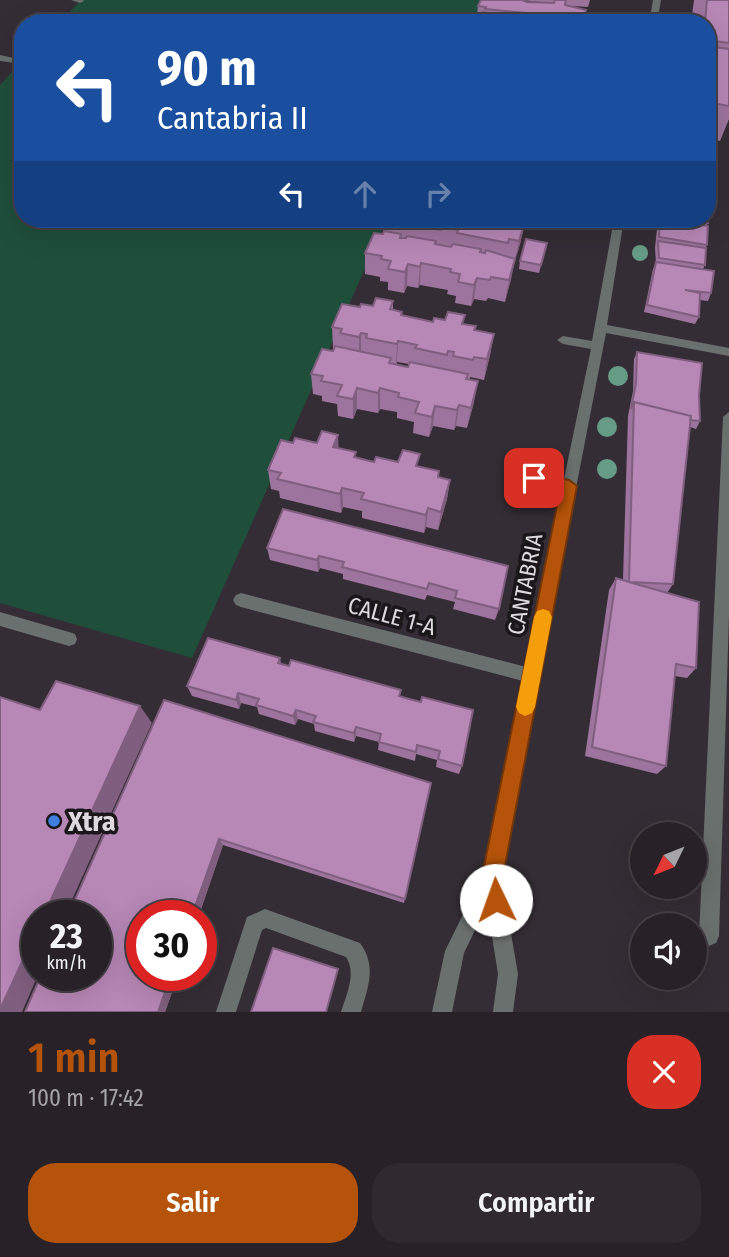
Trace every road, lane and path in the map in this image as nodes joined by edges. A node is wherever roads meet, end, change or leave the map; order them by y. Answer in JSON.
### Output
{"nodes":[{"id":1,"x":75,"y":0,"type":"edge"},
{"id":2,"x":80,"y":1,"type":"edge"},
{"id":3,"x":618,"y":228,"type":"edge"},
{"id":4,"x":601,"y":328,"type":"junction"},
{"id":5,"x":563,"y":340,"type":"dead end"},
{"id":6,"x":597,"y":346,"type":"junction"},
{"id":7,"x":729,"y":352,"type":"edge"},
{"id":8,"x":729,"y":418,"type":"edge"},
{"id":9,"x":534,"y":478,"type":"dead end"},
{"id":10,"x":569,"y":486,"type":"junction"},
{"id":11,"x":241,"y":600,"type":"dead end"},
{"id":12,"x":0,"y":619,"type":"edge"},
{"id":13,"x":69,"y":639,"type":"dead end"},
{"id":14,"x":531,"y":676,"type":"junction"},
{"id":15,"x":492,"y":876,"type":"junction"},
{"id":16,"x":709,"y":936,"type":"dead end"},
{"id":17,"x":226,"y":1012,"type":"edge"},
{"id":18,"x":351,"y":1012,"type":"edge"},
{"id":19,"x":442,"y":1012,"type":"edge"},
{"id":20,"x":503,"y":1012,"type":"edge"}],
"edges":[{"from":1,"to":2,"type":"street"},
{"from":3,"to":4,"type":"street","name":"CANTABRIA"},
{"from":4,"to":6,"type":"street","name":"CANTABRIA"},
{"from":4,"to":7,"type":"street"},
{"from":5,"to":6,"type":"street"},
{"from":6,"to":10,"type":"street","name":"CANTABRIA"},
{"from":8,"to":16,"type":"street"},
{"from":9,"to":10,"type":"street"},
{"from":10,"to":14,"type":"street","name":"CANTABRIA"},
{"from":11,"to":14,"type":"street","name":"CALLE 1-A"},
{"from":12,"to":13,"type":"street"},
{"from":14,"to":15,"type":"street","name":"CANTABRIA"},
{"from":15,"to":19,"type":"street","name":"CANTABRIA"},
{"from":15,"to":20,"type":"street","name":"CANTABRIA"},
{"from":17,"to":18,"type":"street"}]}
